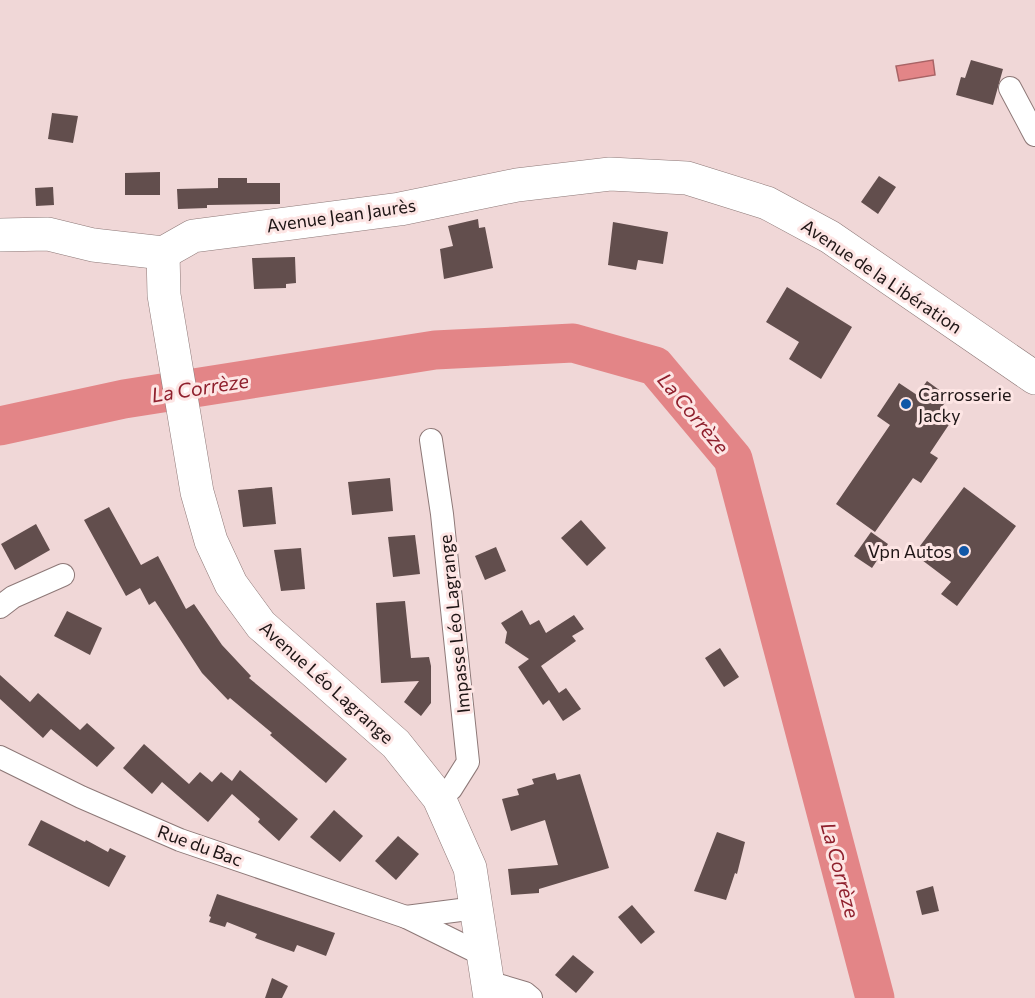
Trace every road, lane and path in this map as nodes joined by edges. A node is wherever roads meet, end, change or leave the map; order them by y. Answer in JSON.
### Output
{"nodes":[{"id":1,"x":1010,"y":88,"type":"dead end"},
{"id":2,"x":1035,"y":135,"type":"edge"},
{"id":3,"x":687,"y":178,"type":"joint"},
{"id":4,"x":0,"y":235,"type":"edge"},
{"id":5,"x":163,"y":253,"type":"junction"},
{"id":6,"x":1035,"y":378,"type":"edge"},
{"id":7,"x":431,"y":440,"type":"dead end"},
{"id":8,"x":63,"y":575,"type":"dead end"},
{"id":9,"x":0,"y":608,"type":"edge"},
{"id":10,"x":0,"y":757,"type":"edge"},
{"id":11,"x":439,"y":798,"type":"junction"},
{"id":12,"x":476,"y":908,"type":"junction"},
{"id":13,"x":406,"y":917,"type":"junction"},
{"id":14,"x":488,"y":979,"type":"edge"},
{"id":15,"x":531,"y":998,"type":"edge"}],
"edges":[{"from":1,"to":2,"type":"street"},
{"from":3,"to":5,"type":"main road","name":"Avenue Jean Jaurès"},
{"from":3,"to":6,"type":"main road","name":"Avenue de la Libération"},
{"from":4,"to":5,"type":"main road"},
{"from":5,"to":11,"type":"main road","name":"Avenue Léo Lagrange"},
{"from":7,"to":11,"type":"street","name":"Impasse Léo Lagrange"},
{"from":8,"to":9,"type":"street"},
{"from":10,"to":13,"type":"street","name":"Rue du Bac"},
{"from":11,"to":12,"type":"main road","name":"Avenue Léo Lagrange"},
{"from":12,"to":13,"type":"street","name":"Rue du Bac"},
{"from":12,"to":14,"type":"main road","name":"Avenue Léo Lagrange"},
{"from":13,"to":14,"type":"street","name":"Rue du Bac"},
{"from":14,"to":15,"type":"street","name":"Rue du Bac"}]}
